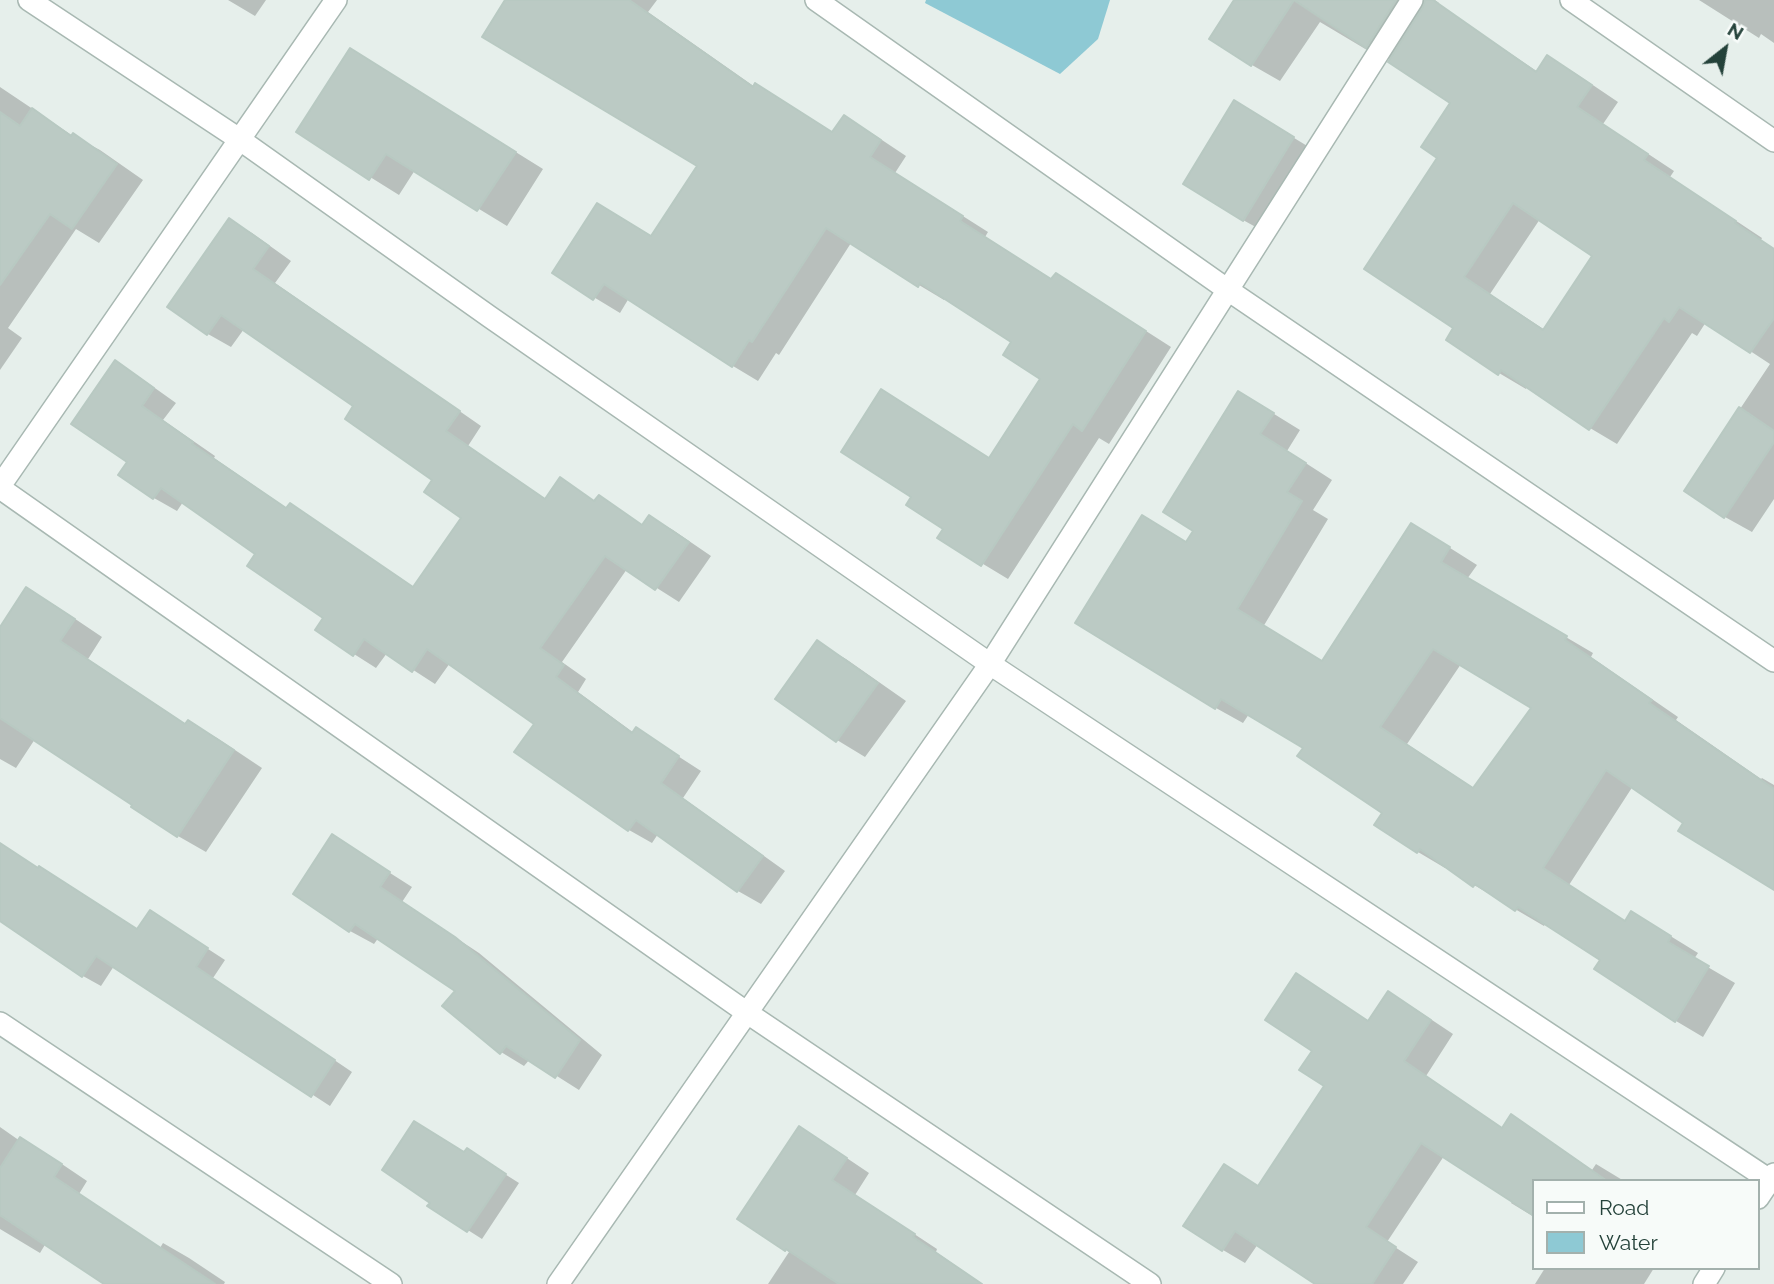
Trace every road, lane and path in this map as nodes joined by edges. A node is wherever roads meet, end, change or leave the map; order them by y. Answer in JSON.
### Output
{"nodes":[{"id":1,"x":29,"y":0,"type":"edge"},
{"id":2,"x":335,"y":0,"type":"edge"},
{"id":3,"x":816,"y":0,"type":"edge"},
{"id":4,"x":1412,"y":0,"type":"edge"},
{"id":5,"x":1571,"y":0,"type":"edge"},
{"id":6,"x":239,"y":139,"type":"junction"},
{"id":7,"x":1774,"y":141,"type":"edge"},
{"id":8,"x":1228,"y":290,"type":"junction"},
{"id":9,"x":0,"y":487,"type":"edge"},
{"id":10,"x":1774,"y":661,"type":"edge"},
{"id":11,"x":990,"y":664,"type":"junction"},
{"id":12,"x":746,"y":1012,"type":"junction"},
{"id":13,"x":0,"y":1023,"type":"edge"},
{"id":14,"x":1769,"y":1184,"type":"edge"},
{"id":15,"x":391,"y":1284,"type":"edge"},
{"id":16,"x":558,"y":1284,"type":"edge"},
{"id":17,"x":1150,"y":1284,"type":"edge"}],
"edges":[{"from":1,"to":6,"type":"street"},
{"from":2,"to":6,"type":"street"},
{"from":3,"to":8,"type":"street"},
{"from":4,"to":8,"type":"street"},
{"from":5,"to":7,"type":"street"},
{"from":6,"to":9,"type":"street"},
{"from":6,"to":11,"type":"street"},
{"from":8,"to":10,"type":"street"},
{"from":8,"to":11,"type":"street"},
{"from":9,"to":12,"type":"street"},
{"from":11,"to":12,"type":"street"},
{"from":11,"to":14,"type":"street"},
{"from":12,"to":16,"type":"street"},
{"from":12,"to":17,"type":"street"},
{"from":13,"to":15,"type":"street"}]}
